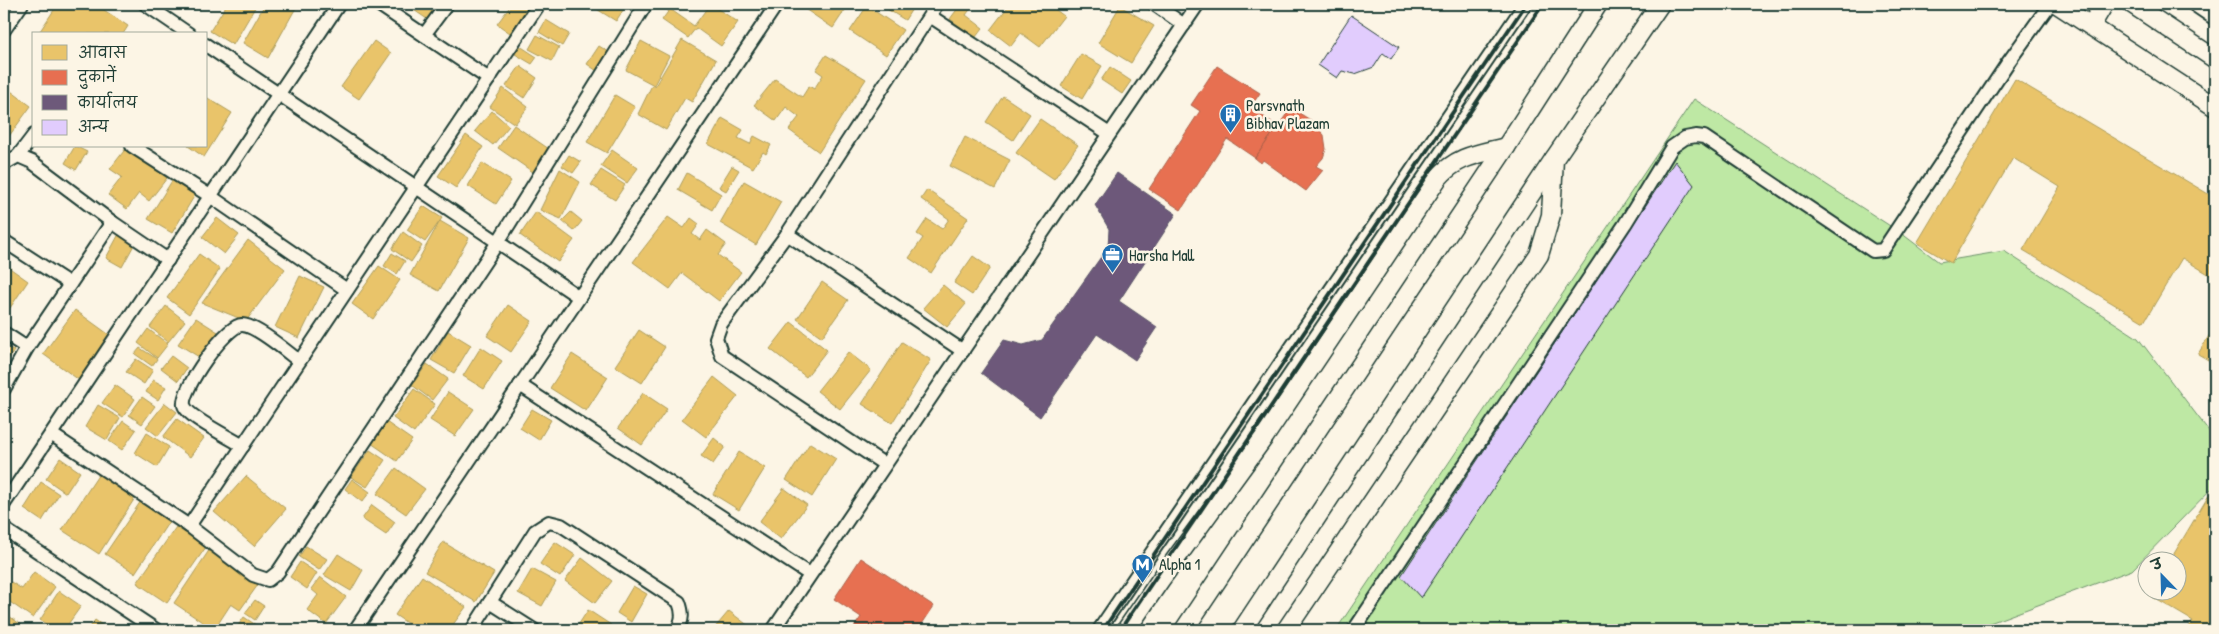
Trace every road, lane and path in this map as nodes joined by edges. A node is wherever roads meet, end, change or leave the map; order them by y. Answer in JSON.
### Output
{"nodes":[{"id":1,"x":22,"y":4,"type":"edge"},
{"id":2,"x":145,"y":4,"type":"edge"},
{"id":3,"x":339,"y":4,"type":"edge"},
{"id":4,"x":378,"y":4,"type":"edge"},
{"id":5,"x":447,"y":4,"type":"edge"},
{"id":6,"x":539,"y":4,"type":"edge"},
{"id":7,"x":646,"y":4,"type":"edge"},
{"id":8,"x":777,"y":4,"type":"edge"},
{"id":9,"x":937,"y":4,"type":"edge"},
{"id":10,"x":1154,"y":4,"type":"edge"},
{"id":11,"x":1198,"y":4,"type":"edge"},
{"id":12,"x":1525,"y":4,"type":"edge"},
{"id":13,"x":1598,"y":4,"type":"edge"},
{"id":14,"x":1660,"y":4,"type":"edge"},
{"id":15,"x":2050,"y":4,"type":"edge"},
{"id":16,"x":2056,"y":4,"type":"edge"},
{"id":17,"x":2104,"y":4,"type":"edge"},
{"id":18,"x":2132,"y":4,"type":"edge"},
{"id":19,"x":2193,"y":4,"type":"edge"},
{"id":20,"x":930,"y":16,"type":"junction"},
{"id":21,"x":2215,"y":19,"type":"edge"},
{"id":22,"x":1184,"y":25,"type":"junction"},
{"id":23,"x":2091,"y":26,"type":"junction"},
{"id":24,"x":4,"y":30,"type":"edge"},
{"id":25,"x":186,"y":32,"type":"edge"},
{"id":26,"x":424,"y":35,"type":"junction"},
{"id":27,"x":208,"y":46,"type":"edge"},
{"id":28,"x":2215,"y":59,"type":"edge"},
{"id":29,"x":489,"y":79,"type":"junction"},
{"id":30,"x":279,"y":94,"type":"junction"},
{"id":31,"x":2215,"y":107,"type":"edge"},
{"id":32,"x":1108,"y":133,"type":"junction"},
{"id":33,"x":32,"y":138,"type":"edge"},
{"id":34,"x":1506,"y":147,"type":"junction"},
{"id":35,"x":135,"y":148,"type":"edge"},
{"id":36,"x":18,"y":156,"type":"junction"},
{"id":37,"x":1554,"y":159,"type":"junction"},
{"id":38,"x":4,"y":164,"type":"edge"},
{"id":39,"x":416,"y":186,"type":"junction"},
{"id":40,"x":210,"y":196,"type":"junction"},
{"id":41,"x":112,"y":222,"type":"junction"},
{"id":42,"x":787,"y":234,"type":"junction"},
{"id":43,"x":4,"y":241,"type":"edge"},
{"id":44,"x":498,"y":242,"type":"junction"},
{"id":45,"x":168,"y":260,"type":"junction"},
{"id":46,"x":70,"y":284,"type":"junction"},
{"id":47,"x":347,"y":290,"type":"junction"},
{"id":48,"x":579,"y":297,"type":"junction"},
{"id":49,"x":4,"y":333,"type":"edge"},
{"id":50,"x":27,"y":348,"type":"junction"},
{"id":51,"x":963,"y":351,"type":"junction"},
{"id":52,"x":299,"y":361,"type":"junction"},
{"id":53,"x":520,"y":385,"type":"junction"},
{"id":54,"x":4,"y":389,"type":"edge"},
{"id":55,"x":51,"y":434,"type":"junction"},
{"id":56,"x":243,"y":446,"type":"junction"},
{"id":57,"x":884,"y":464,"type":"junction"},
{"id":58,"x":4,"y":504,"type":"edge"},
{"id":59,"x":189,"y":526,"type":"junction"},
{"id":60,"x":4,"y":529,"type":"edge"},
{"id":61,"x":809,"y":574,"type":"junction"},
{"id":62,"x":490,"y":602,"type":"junction"},
{"id":63,"x":156,"y":630,"type":"edge"},
{"id":64,"x":355,"y":630,"type":"edge"},
{"id":65,"x":472,"y":630,"type":"edge"},
{"id":66,"x":534,"y":630,"type":"edge"},
{"id":67,"x":677,"y":630,"type":"edge"},
{"id":68,"x":773,"y":630,"type":"edge"},
{"id":69,"x":1099,"y":630,"type":"edge"},
{"id":70,"x":1126,"y":630,"type":"edge"},
{"id":71,"x":1184,"y":630,"type":"edge"},
{"id":72,"x":1242,"y":630,"type":"edge"},
{"id":73,"x":1286,"y":630,"type":"edge"},
{"id":74,"x":1354,"y":630,"type":"edge"}],
"edges":[{"from":1,"to":24,"type":"street"},
{"from":2,"to":25,"type":"street"},
{"from":3,"to":30,"type":"street"},
{"from":4,"to":26,"type":"street"},
{"from":5,"to":26,"type":"street"},
{"from":6,"to":29,"type":"street"},
{"from":7,"to":44,"type":"street"},
{"from":8,"to":48,"type":"street"},
{"from":9,"to":20,"type":"street"},
{"from":10,"to":22,"type":"street"},
{"from":11,"to":22,"type":"street"},
{"from":12,"to":69,"type":"street"},
{"from":13,"to":34,"type":"street"},
{"from":14,"to":37,"type":"street"},
{"from":15,"to":74,"type":"street"},
{"from":16,"to":23,"type":"street"},
{"from":17,"to":23,"type":"street"},
{"from":18,"to":28,"type":"street"},
{"from":19,"to":21,"type":"street"},
{"from":20,"to":32,"type":"street"},
{"from":20,"to":42,"type":"street"},
{"from":22,"to":32,"type":"street"},
{"from":23,"to":31,"type":"street"},
{"from":26,"to":29,"type":"street"},
{"from":27,"to":30,"type":"street"},
{"from":29,"to":39,"type":"street"},
{"from":30,"to":39,"type":"street"},
{"from":30,"to":40,"type":"street"},
{"from":32,"to":51,"type":"street"},
{"from":33,"to":36,"type":"street"},
{"from":34,"to":70,"type":"street"},
{"from":34,"to":71,"type":"street"},
{"from":35,"to":40,"type":"street"},
{"from":36,"to":38,"type":"street"},
{"from":36,"to":41,"type":"street"},
{"from":37,"to":72,"type":"street"},
{"from":37,"to":73,"type":"street"},
{"from":39,"to":44,"type":"street"},
{"from":39,"to":47,"type":"street"},
{"from":40,"to":45,"type":"street"},
{"from":40,"to":47,"type":"street"},
{"from":41,"to":45,"type":"street"},
{"from":41,"to":46,"type":"street"},
{"from":42,"to":51,"type":"street"},
{"from":42,"to":57,"type":"street"},
{"from":43,"to":46,"type":"street"},
{"from":44,"to":48,"type":"street"},
{"from":44,"to":59,"type":"street"},
{"from":45,"to":55,"type":"street"},
{"from":46,"to":50,"type":"street"},
{"from":47,"to":52,"type":"street"},
{"from":48,"to":53,"type":"street"},
{"from":49,"to":50,"type":"street"},
{"from":50,"to":54,"type":"street"},
{"from":51,"to":57,"type":"street"},
{"from":52,"to":56,"type":"street"},
{"from":52,"to":56,"type":"street"},
{"from":53,"to":61,"type":"street"},
{"from":53,"to":64,"type":"street"},
{"from":55,"to":58,"type":"street"},
{"from":55,"to":59,"type":"street"},
{"from":56,"to":59,"type":"street"},
{"from":57,"to":61,"type":"street"},
{"from":60,"to":63,"type":"street"},
{"from":61,"to":68,"type":"street"},
{"from":62,"to":65,"type":"street"},
{"from":62,"to":66,"type":"street"},
{"from":62,"to":67,"type":"street"}]}
